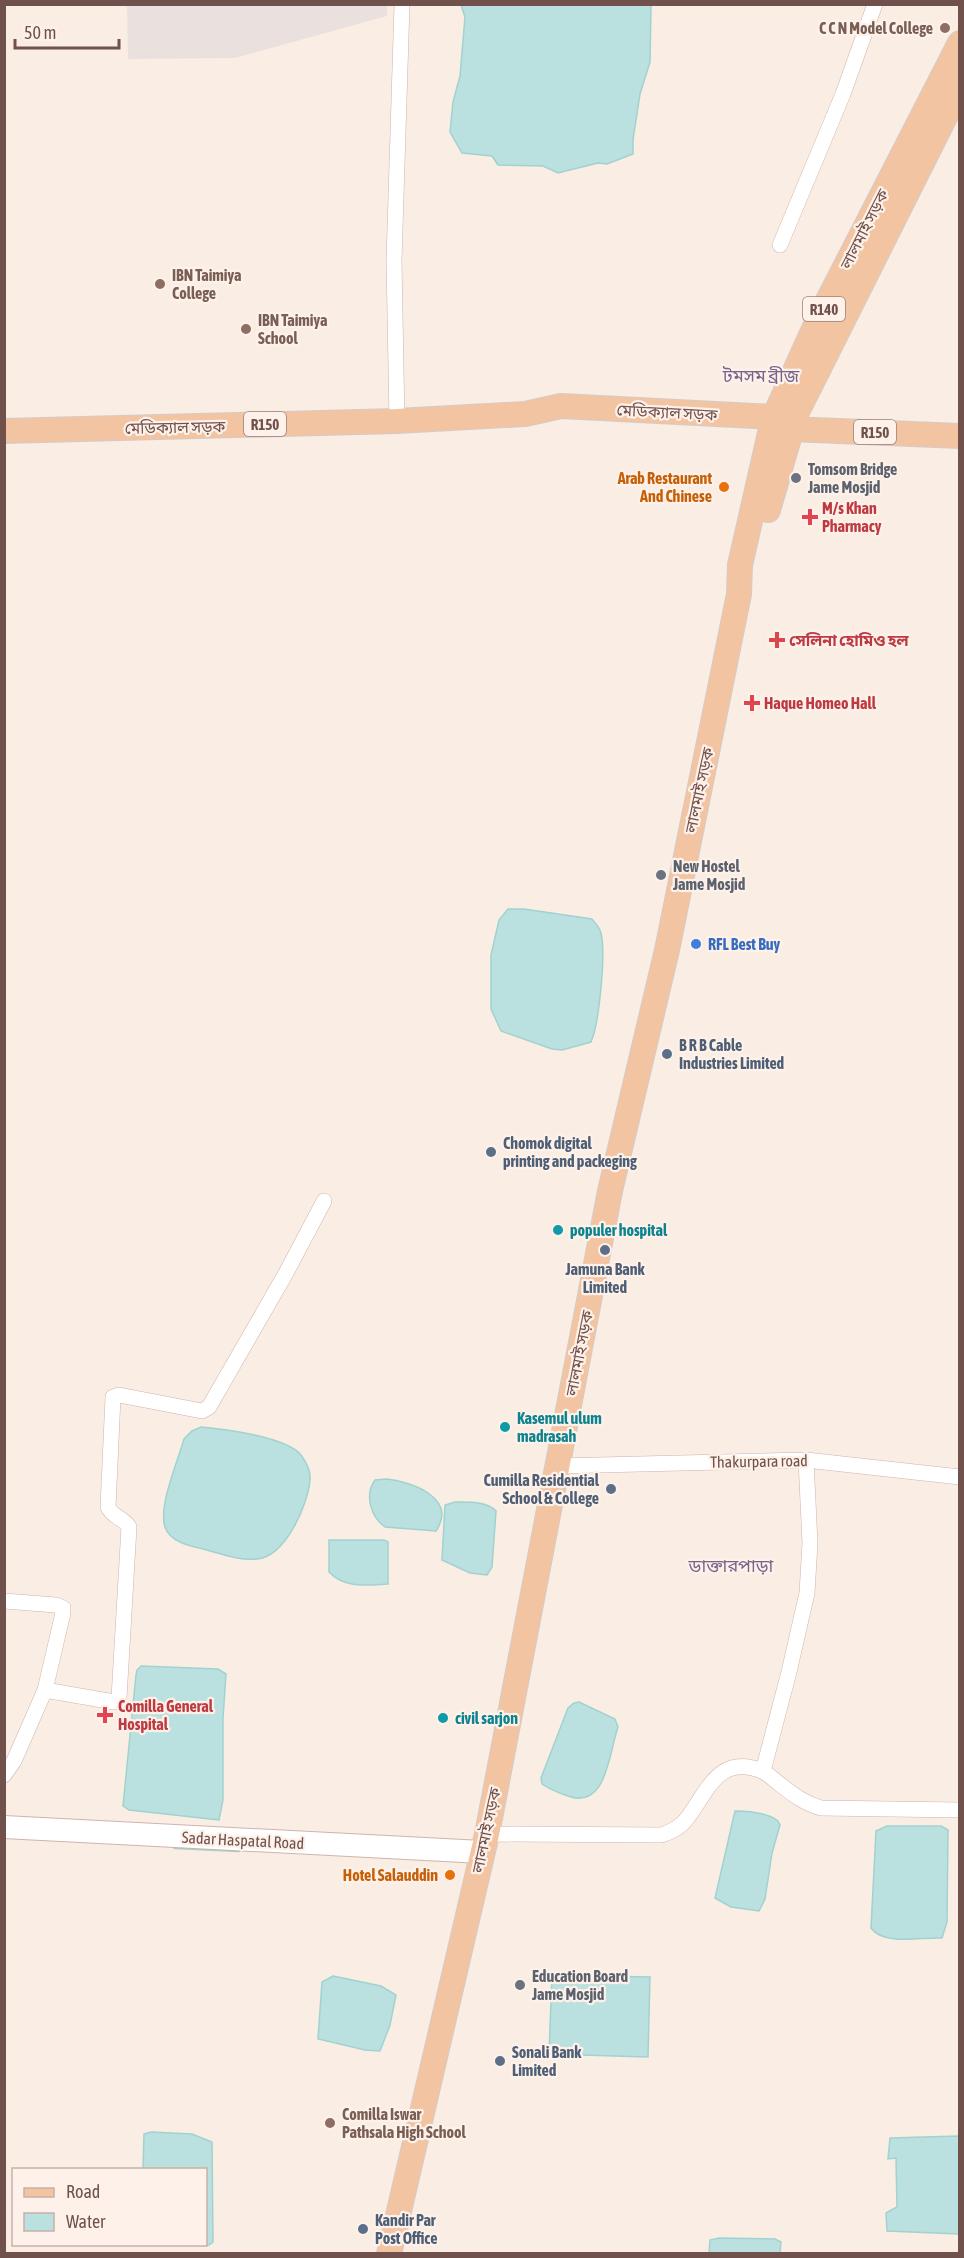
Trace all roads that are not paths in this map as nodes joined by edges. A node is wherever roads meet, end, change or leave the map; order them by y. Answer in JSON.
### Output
{"nodes":[{"id":1,"x":402,"y":4,"type":"edge"},
{"id":2,"x":875,"y":4,"type":"edge"},
{"id":3,"x":960,"y":43,"type":"edge"},
{"id":4,"x":953,"y":85,"type":"edge"},
{"id":5,"x":780,"y":245,"type":"dead end"},
{"id":6,"x":397,"y":421,"type":"junction"},
{"id":7,"x":960,"y":422,"type":"edge"},
{"id":8,"x":782,"y":423,"type":"junction"},
{"id":9,"x":4,"y":431,"type":"edge"},
{"id":10,"x":960,"y":436,"type":"edge"},
{"id":11,"x":324,"y":1201,"type":"dead end"},
{"id":12,"x":806,"y":1460,"type":"junction"},
{"id":13,"x":557,"y":1466,"type":"junction"},
{"id":14,"x":960,"y":1477,"type":"edge"},
{"id":15,"x":4,"y":1601,"type":"edge"},
{"id":16,"x":45,"y":1690,"type":"junction"},
{"id":17,"x":763,"y":1771,"type":"junction"},
{"id":18,"x":4,"y":1775,"type":"edge"},
{"id":19,"x":960,"y":1810,"type":"edge"},
{"id":20,"x":4,"y":1827,"type":"edge"},
{"id":21,"x":485,"y":1843,"type":"junction"},
{"id":22,"x":389,"y":2253,"type":"edge"}],
"edges":[{"from":1,"to":6,"type":"street"},
{"from":2,"to":5,"type":"street"},
{"from":3,"to":4,"type":"main road","name":"লালমাই সড়ক","number":"R140"},
{"from":4,"to":8,"type":"main road","name":"লালমাই সড়ক","number":"R140"},
{"from":6,"to":8,"type":"main road","name":"মেডিক্যাল সড়ক","number":"R150"},
{"from":6,"to":9,"type":"main road","name":"মেডিক্যাল সড়ক","number":"R150"},
{"from":7,"to":8,"type":"main road","number":"R150"},
{"from":8,"to":10,"type":"main road","number":"R150"},
{"from":8,"to":13,"type":"main road","name":"লালমাই সড়ক","number":"R140"},
{"from":11,"to":16,"type":"street"},
{"from":12,"to":13,"type":"street","name":"Thakurpara road"},
{"from":12,"to":14,"type":"street","name":"Thakurpara road"},
{"from":12,"to":17,"type":"street"},
{"from":13,"to":21,"type":"main road","name":"লালমাই সড়ক","number":"R140"},
{"from":15,"to":16,"type":"street"},
{"from":16,"to":18,"type":"street"},
{"from":17,"to":19,"type":"street"},
{"from":17,"to":21,"type":"street"},
{"from":20,"to":21,"type":"street","name":"Sadar Haspatal Road"},
{"from":21,"to":22,"type":"main road","name":"লালমাই সড়ক","number":"R140"}]}
